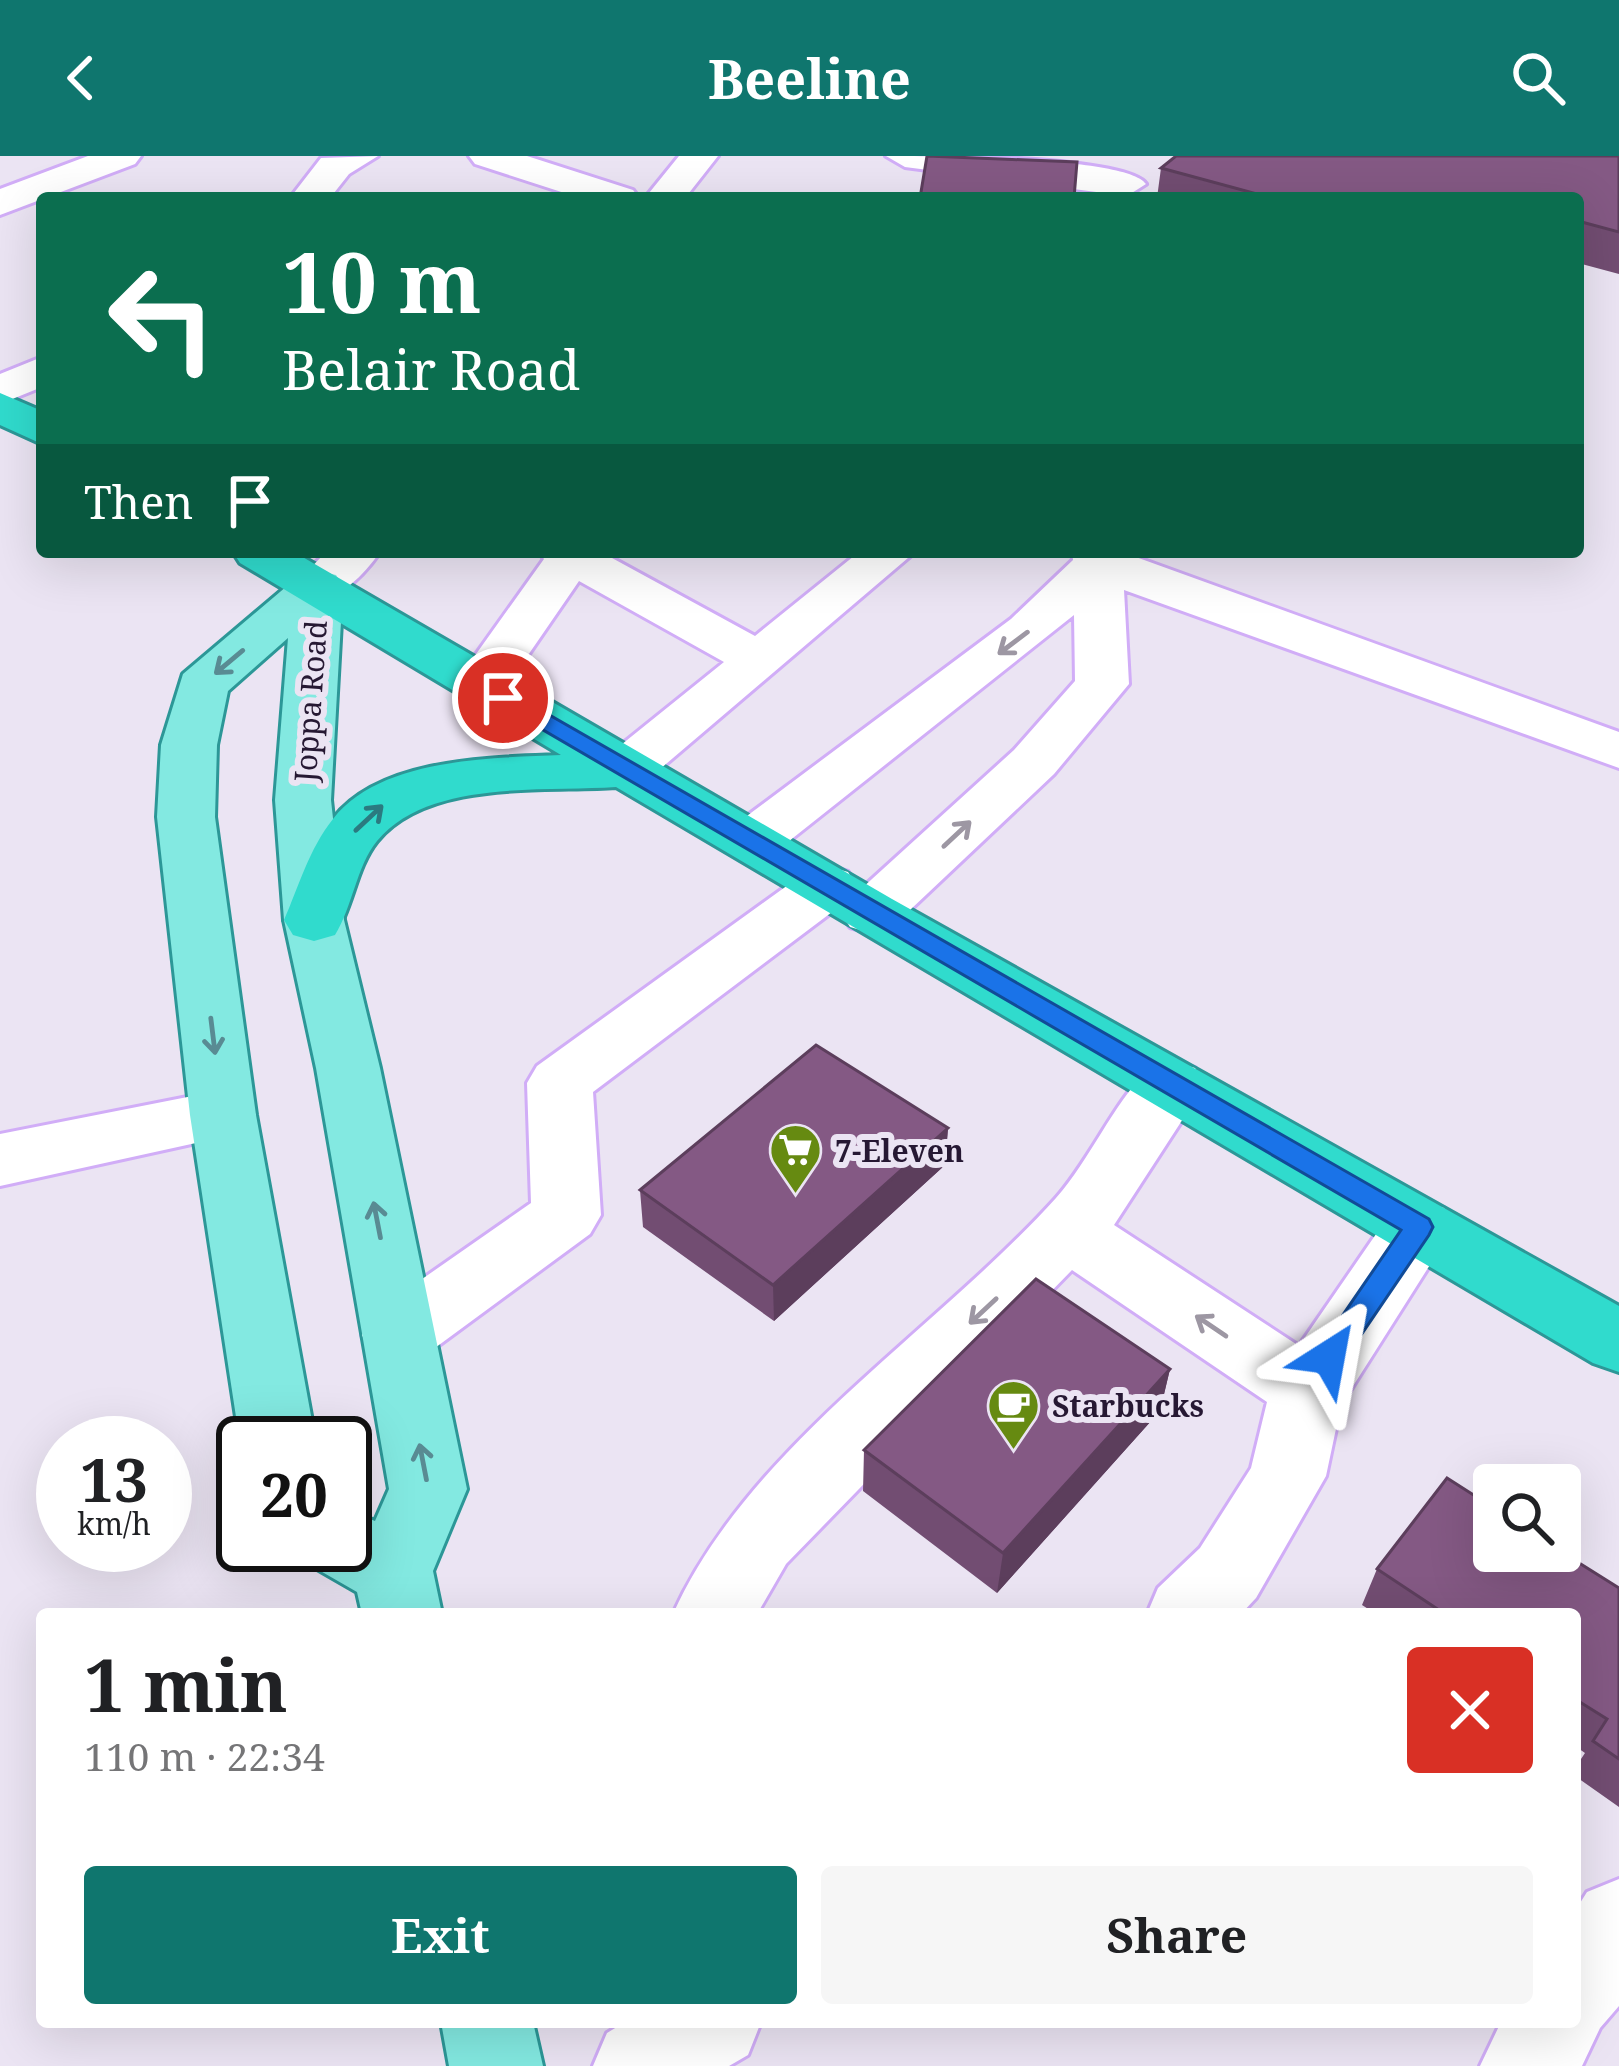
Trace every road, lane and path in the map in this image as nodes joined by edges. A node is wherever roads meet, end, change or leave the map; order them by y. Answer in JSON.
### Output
{"nodes":[{"id":1,"x":122,"y":156,"type":"edge"},
{"id":2,"x":359,"y":156,"type":"edge"},
{"id":3,"x":488,"y":156,"type":"edge"},
{"id":4,"x":905,"y":156,"type":"edge"},
{"id":5,"x":1156,"y":156,"type":"edge"},
{"id":6,"x":686,"y":158,"type":"edge"},
{"id":7,"x":0,"y":166,"type":"edge"},
{"id":8,"x":43,"y":185,"type":"junction"},
{"id":9,"x":1126,"y":191,"type":"edge"},
{"id":10,"x":315,"y":192,"type":"edge"},
{"id":11,"x":600,"y":192,"type":"edge"},
{"id":12,"x":668,"y":192,"type":"edge"},
{"id":13,"x":0,"y":203,"type":"edge"},
{"id":14,"x":36,"y":373,"type":"edge"},
{"id":15,"x":0,"y":391,"type":"edge"},
{"id":16,"x":0,"y":407,"type":"edge"},
{"id":17,"x":36,"y":427,"type":"edge"},
{"id":18,"x":286,"y":558,"type":"edge"},
{"id":19,"x":564,"y":558,"type":"edge"},
{"id":20,"x":574,"y":558,"type":"edge"},
{"id":21,"x":882,"y":558,"type":"edge"},
{"id":22,"x":1098,"y":558,"type":"edge"},
{"id":23,"x":337,"y":569,"type":"edge"},
{"id":24,"x":756,"y":658,"type":"junction"},
{"id":25,"x":481,"y":685,"type":"junction"},
{"id":26,"x":1619,"y":751,"type":"edge"},
{"id":27,"x":626,"y":769,"type":"junction"},
{"id":28,"x":753,"y":840,"type":"junction"},
{"id":29,"x":849,"y":899,"type":"junction"},
{"id":30,"x":314,"y":920,"type":"junction"},
{"id":31,"x":1172,"y":1085,"type":"junction"},
{"id":32,"x":223,"y":1115,"type":"junction"},
{"id":33,"x":0,"y":1160,"type":"edge"},
{"id":34,"x":1419,"y":1227,"type":"junction"},
{"id":35,"x":1068,"y":1231,"type":"junction"},
{"id":36,"x":398,"y":1335,"type":"junction"},
{"id":37,"x":1619,"y":1342,"type":"edge"},
{"id":38,"x":1309,"y":1391,"type":"junction"},
{"id":39,"x":273,"y":1416,"type":"edge"},
{"id":40,"x":380,"y":1576,"type":"edge"},
{"id":41,"x":717,"y":1608,"type":"edge"},
{"id":42,"x":1193,"y":1608,"type":"edge"},
{"id":43,"x":1619,"y":1924,"type":"edge"},
{"id":44,"x":1581,"y":1983,"type":"edge"},
{"id":45,"x":488,"y":2028,"type":"edge"},
{"id":46,"x":705,"y":2028,"type":"edge"},
{"id":47,"x":1552,"y":2028,"type":"edge"},
{"id":48,"x":496,"y":2066,"type":"edge"},
{"id":49,"x":640,"y":2066,"type":"edge"},
{"id":50,"x":1527,"y":2066,"type":"edge"}],
"edges":[{"from":1,"to":8,"type":"street"},
{"from":2,"to":10,"type":"street"},
{"from":3,"to":11,"type":"street"},
{"from":4,"to":9,"type":"street"},
{"from":5,"to":9,"type":"street"},
{"from":6,"to":12,"type":"street"},
{"from":7,"to":8,"type":"street"},
{"from":8,"to":13,"type":"street"},
{"from":14,"to":15,"type":"street"},
{"from":16,"to":17,"type":"highway"},
{"from":18,"to":23,"type":"highway"},
{"from":19,"to":25,"type":"street"},
{"from":20,"to":24,"type":"street"},
{"from":21,"to":24,"type":"street"},
{"from":22,"to":26,"type":"street"},
{"from":22,"to":28,"type":"street","one_way":true},
{"from":29,"to":22,"type":"street","one_way":true},
{"from":23,"to":25,"type":"highway"},
{"from":23,"to":30,"type":"main road","name":"Joppa Road"},
{"from":23,"to":32,"type":"main road","name":"Joppa Road","one_way":true},
{"from":24,"to":27,"type":"street"},
{"from":25,"to":27,"type":"highway"},
{"from":27,"to":28,"type":"highway"},
{"from":30,"to":27,"type":"highway","one_way":true},
{"from":28,"to":29,"type":"highway"},
{"from":29,"to":31,"type":"highway"},
{"from":29,"to":36,"type":"street"},
{"from":36,"to":30,"type":"main road","name":"Joppa Road","one_way":true},
{"from":31,"to":34,"type":"highway"},
{"from":31,"to":35,"type":"street"},
{"from":32,"to":33,"type":"street"},
{"from":32,"to":39,"type":"main road","name":"Joppa Road"},
{"from":34,"to":37,"type":"highway"},
{"from":34,"to":38,"type":"street"},
{"from":38,"to":35,"type":"street","one_way":true},
{"from":35,"to":41,"type":"street","one_way":true},
{"from":40,"to":36,"type":"main road","name":"Joppa Road","one_way":true},
{"from":38,"to":42,"type":"street"},
{"from":43,"to":44,"type":"street"},
{"from":45,"to":48,"type":"main road"},
{"from":46,"to":49,"type":"street"},
{"from":47,"to":50,"type":"street"}]}
